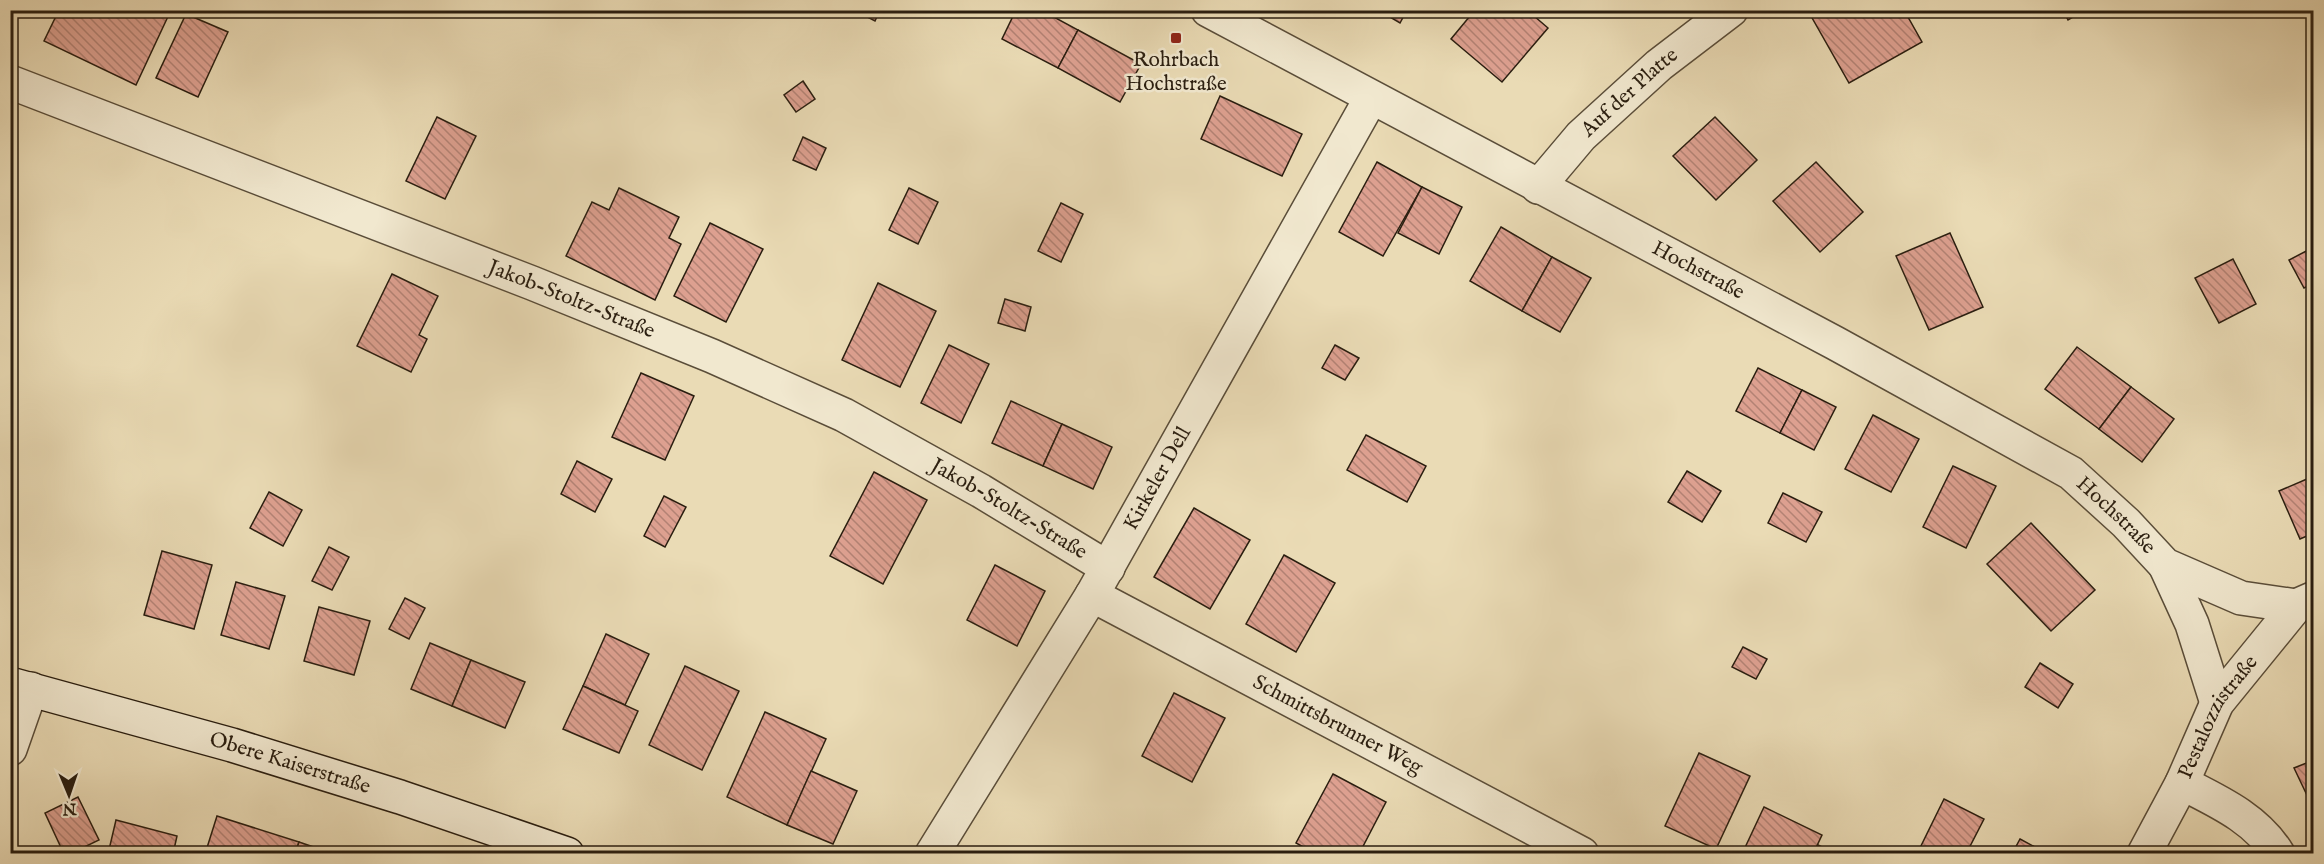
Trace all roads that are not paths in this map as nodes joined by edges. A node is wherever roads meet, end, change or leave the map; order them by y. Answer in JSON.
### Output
{"nodes":[{"id":1,"x":1208,"y":10,"type":"edge"},
{"id":2,"x":1731,"y":10,"type":"edge"},
{"id":3,"x":10,"y":82,"type":"edge"},
{"id":4,"x":1371,"y":98,"type":"junction"},
{"id":5,"x":1538,"y":187,"type":"junction"},
{"id":6,"x":2165,"y":564,"type":"junction"},
{"id":7,"x":1100,"y":581,"type":"junction"},
{"id":8,"x":2305,"y":602,"type":"edge"},
{"id":9,"x":21,"y":687,"type":"edge"},
{"id":10,"x":2217,"y":703,"type":"junction"},
{"id":11,"x":10,"y":749,"type":"edge"},
{"id":12,"x":2182,"y":783,"type":"junction"},
{"id":13,"x":567,"y":854,"type":"edge"},
{"id":14,"x":932,"y":854,"type":"edge"},
{"id":15,"x":1582,"y":854,"type":"edge"},
{"id":16,"x":2144,"y":854,"type":"edge"},
{"id":17,"x":2278,"y":854,"type":"edge"}],
"edges":[{"from":1,"to":4,"type":"street","name":"Hochstraße"},
{"from":2,"to":5,"type":"street","name":"Auf der Platte"},
{"from":3,"to":7,"type":"street","name":"Jakob-Stoltz-Straße"},
{"from":4,"to":5,"type":"street","name":"Hochstraße"},
{"from":4,"to":7,"type":"street","name":"Kirkeler Dell"},
{"from":5,"to":6,"type":"street","name":"Hochstraße"},
{"from":6,"to":8,"type":"street","name":"Hochstraße"},
{"from":6,"to":10,"type":"street","name":"Hochstraße"},
{"from":7,"to":14,"type":"street","name":"Kirkeler Dell"},
{"from":7,"to":15,"type":"street","name":"Schmittsbrunner Weg"},
{"from":8,"to":10,"type":"street","name":"Pestalozzistraße"},
{"from":9,"to":11,"type":"street"},
{"from":9,"to":13,"type":"street","name":"Obere Kaiserstraße"},
{"from":10,"to":12,"type":"street","name":"Pestalozzistraße"},
{"from":12,"to":16,"type":"street","name":"Pestalozzistraße"},
{"from":12,"to":17,"type":"street"}]}
